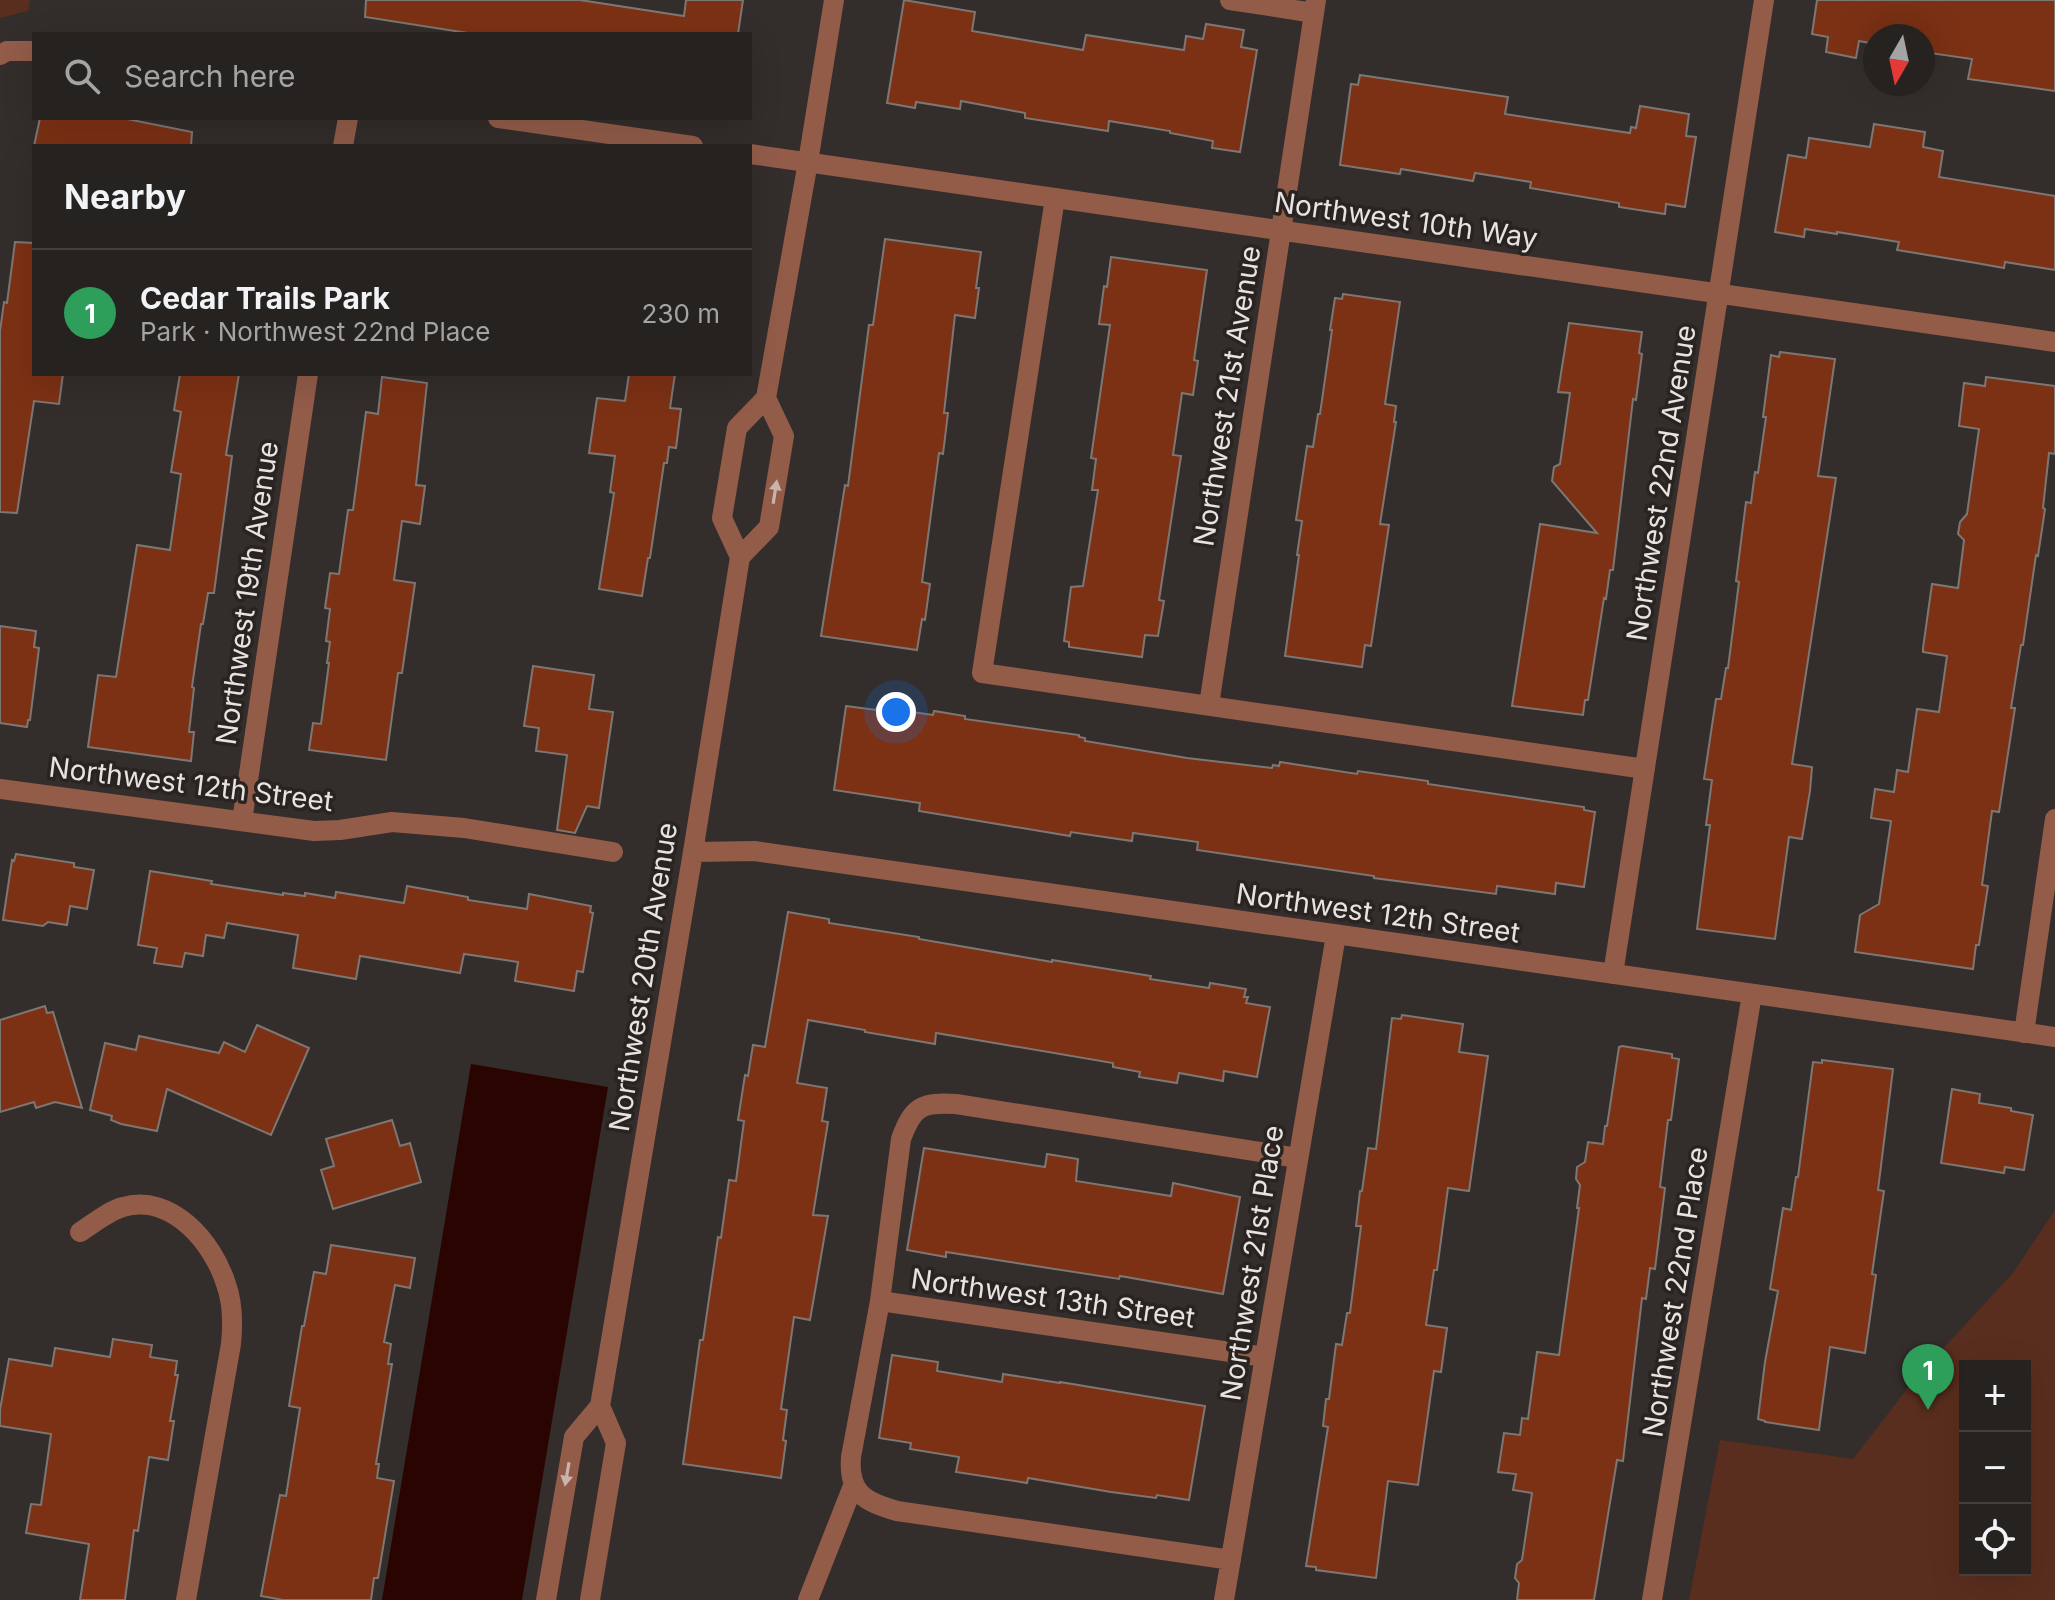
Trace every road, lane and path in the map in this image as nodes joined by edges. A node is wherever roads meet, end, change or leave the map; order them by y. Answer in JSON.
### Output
{"nodes":[{"id":1,"x":834,"y":0,"type":"edge"},
{"id":2,"x":1230,"y":0,"type":"edge"},
{"id":3,"x":1764,"y":0,"type":"edge"},
{"id":4,"x":1315,"y":6,"type":"edge"},
{"id":5,"x":32,"y":51,"type":"edge"},
{"id":6,"x":0,"y":55,"type":"edge"},
{"id":7,"x":348,"y":120,"type":"edge"},
{"id":8,"x":512,"y":120,"type":"edge"},
{"id":9,"x":343,"y":144,"type":"edge"},
{"id":10,"x":679,"y":144,"type":"edge"},
{"id":11,"x":752,"y":154,"type":"edge"},
{"id":12,"x":808,"y":162,"type":"junction"},
{"id":13,"x":1055,"y":198,"type":"junction"},
{"id":14,"x":1280,"y":230,"type":"junction"},
{"id":15,"x":1718,"y":293,"type":"junction"},
{"id":16,"x":2055,"y":342,"type":"edge"},
{"id":17,"x":308,"y":376,"type":"edge"},
{"id":18,"x":766,"y":398,"type":"junction"},
{"id":19,"x":740,"y":557,"type":"junction"},
{"id":20,"x":1209,"y":705,"type":"junction"},
{"id":21,"x":1645,"y":769,"type":"junction"},
{"id":22,"x":0,"y":789,"type":"edge"},
{"id":23,"x":2055,"y":819,"type":"edge"},
{"id":24,"x":242,"y":821,"type":"junction"},
{"id":25,"x":613,"y":852,"type":"dead end"},
{"id":26,"x":693,"y":852,"type":"junction"},
{"id":27,"x":1336,"y":935,"type":"junction"},
{"id":28,"x":1613,"y":974,"type":"junction"},
{"id":29,"x":1752,"y":994,"type":"junction"},
{"id":30,"x":2024,"y":1033,"type":"junction"},
{"id":31,"x":2055,"y":1037,"type":"edge"},
{"id":32,"x":1298,"y":1158,"type":"junction"},
{"id":33,"x":80,"y":1232,"type":"dead end"},
{"id":34,"x":880,"y":1301,"type":"junction"},
{"id":35,"x":1265,"y":1357,"type":"junction"},
{"id":36,"x":600,"y":1406,"type":"junction"},
{"id":37,"x":853,"y":1486,"type":"junction"},
{"id":38,"x":1231,"y":1560,"type":"junction"},
{"id":39,"x":186,"y":1600,"type":"edge"},
{"id":40,"x":546,"y":1600,"type":"edge"},
{"id":41,"x":590,"y":1600,"type":"edge"},
{"id":42,"x":808,"y":1600,"type":"edge"},
{"id":43,"x":1224,"y":1600,"type":"edge"},
{"id":44,"x":1232,"y":1600,"type":"edge"},
{"id":45,"x":1652,"y":1600,"type":"edge"}],
"edges":[{"from":1,"to":12,"type":"street"},
{"from":2,"to":4,"type":"street"},
{"from":3,"to":15,"type":"street","name":"Northwest 22nd Avenue"},
{"from":4,"to":14,"type":"street","name":"Northwest 21st Avenue"},
{"from":5,"to":6,"type":"street"},
{"from":7,"to":9,"type":"street"},
{"from":8,"to":10,"type":"street"},
{"from":11,"to":12,"type":"street","name":"Northwest 10th Way"},
{"from":12,"to":13,"type":"street","name":"Northwest 10th Way"},
{"from":12,"to":18,"type":"street"},
{"from":13,"to":14,"type":"street","name":"Northwest 10th Way"},
{"from":13,"to":20,"type":"street"},
{"from":14,"to":15,"type":"street","name":"Northwest 10th Way"},
{"from":14,"to":20,"type":"street","name":"Northwest 21st Avenue"},
{"from":15,"to":16,"type":"street","name":"Northwest 10th Way"},
{"from":15,"to":21,"type":"street","name":"Northwest 22nd Avenue"},
{"from":17,"to":24,"type":"street","name":"Northwest 19th Avenue"},
{"from":18,"to":19,"type":"street"},
{"from":19,"to":18,"type":"street","one_way":true},
{"from":19,"to":26,"type":"street","name":"Northwest 20th Avenue"},
{"from":20,"to":21,"type":"street"},
{"from":21,"to":28,"type":"street","name":"Northwest 22nd Avenue"},
{"from":22,"to":24,"type":"street","name":"Northwest 12th Street"},
{"from":23,"to":30,"type":"street"},
{"from":24,"to":25,"type":"street","name":"Northwest 12th Street"},
{"from":26,"to":27,"type":"street","name":"Northwest 12th Street"},
{"from":26,"to":36,"type":"street","name":"Northwest 20th Avenue"},
{"from":27,"to":28,"type":"street","name":"Northwest 12th Street"},
{"from":27,"to":32,"type":"street","name":"Northwest 21st Place"},
{"from":28,"to":29,"type":"street","name":"Northwest 12th Street"},
{"from":29,"to":30,"type":"street","name":"Northwest 12th Street"},
{"from":29,"to":45,"type":"street","name":"Northwest 22nd Place"},
{"from":30,"to":31,"type":"street","name":"Northwest 12th Street"},
{"from":32,"to":34,"type":"street"},
{"from":32,"to":35,"type":"street","name":"Northwest 21st Place"},
{"from":33,"to":39,"type":"street"},
{"from":34,"to":35,"type":"street","name":"Northwest 13th Street"},
{"from":34,"to":37,"type":"street"},
{"from":35,"to":38,"type":"street","name":"Northwest 21st Place"},
{"from":36,"to":40,"type":"street","one_way":true},
{"from":36,"to":41,"type":"street"},
{"from":37,"to":38,"type":"street"},
{"from":37,"to":42,"type":"street"},
{"from":38,"to":43,"type":"street","name":"Northwest 21st Place"},
{"from":43,"to":44,"type":"street"}]}
